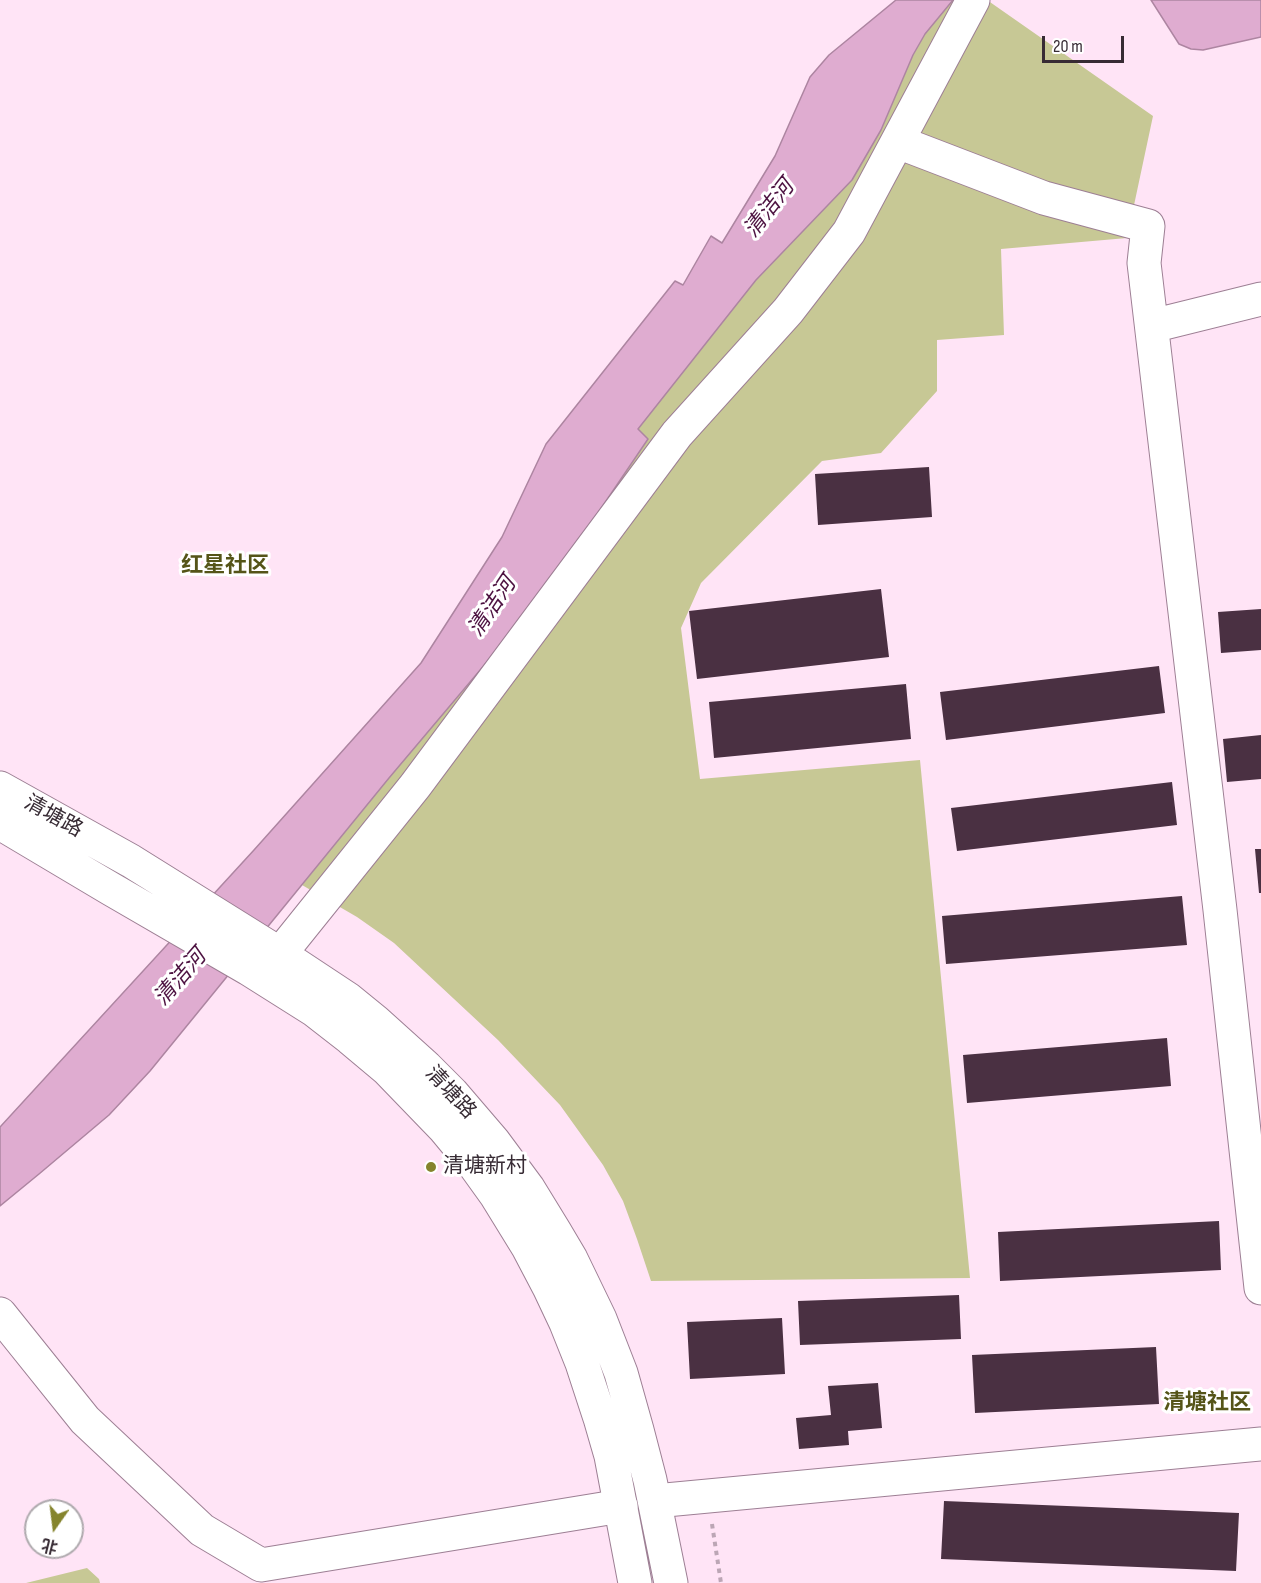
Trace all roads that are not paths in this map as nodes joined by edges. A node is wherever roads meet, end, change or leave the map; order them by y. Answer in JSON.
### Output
{"nodes":[{"id":1,"x":973,"y":0,"type":"edge"},
{"id":2,"x":898,"y":142,"type":"junction"},
{"id":3,"x":1261,"y":299,"type":"edge"},
{"id":4,"x":1152,"y":326,"type":"junction"},
{"id":5,"x":0,"y":766,"type":"edge"},
{"id":6,"x":0,"y":788,"type":"edge"},
{"id":7,"x":0,"y":823,"type":"edge"},
{"id":8,"x":0,"y":845,"type":"edge"},
{"id":9,"x":131,"y":861,"type":"junction"},
{"id":10,"x":111,"y":889,"type":"junction"},
{"id":11,"x":264,"y":955,"type":"junction"},
{"id":12,"x":1256,"y":1195,"type":"edge"},
{"id":13,"x":1261,"y":1288,"type":"edge"},
{"id":14,"x":0,"y":1314,"type":"edge"},
{"id":15,"x":1261,"y":1444,"type":"edge"},
{"id":16,"x":655,"y":1501,"type":"junction"},
{"id":17,"x":621,"y":1506,"type":"junction"},
{"id":18,"x":635,"y":1583,"type":"edge"},
{"id":19,"x":671,"y":1583,"type":"edge"}],
"edges":[{"from":1,"to":2,"type":"street"},
{"from":2,"to":4,"type":"street"},
{"from":2,"to":11,"type":"street"},
{"from":3,"to":4,"type":"street"},
{"from":4,"to":12,"type":"street"},
{"from":5,"to":9,"type":"street"},
{"from":6,"to":9,"type":"street","name":"清塘路"},
{"from":7,"to":10,"type":"street","name":"清塘路"},
{"from":8,"to":10,"type":"street"},
{"from":9,"to":11,"type":"street","name":"清塘路"},
{"from":10,"to":11,"type":"street","name":"清塘路"},
{"from":11,"to":16,"type":"street","name":"清塘路"},
{"from":11,"to":17,"type":"street","name":"清塘路"},
{"from":12,"to":13,"type":"street"},
{"from":14,"to":17,"type":"street"},
{"from":15,"to":16,"type":"street"},
{"from":16,"to":19,"type":"street","name":"清塘路"},
{"from":17,"to":18,"type":"street","name":"清塘路"}]}
